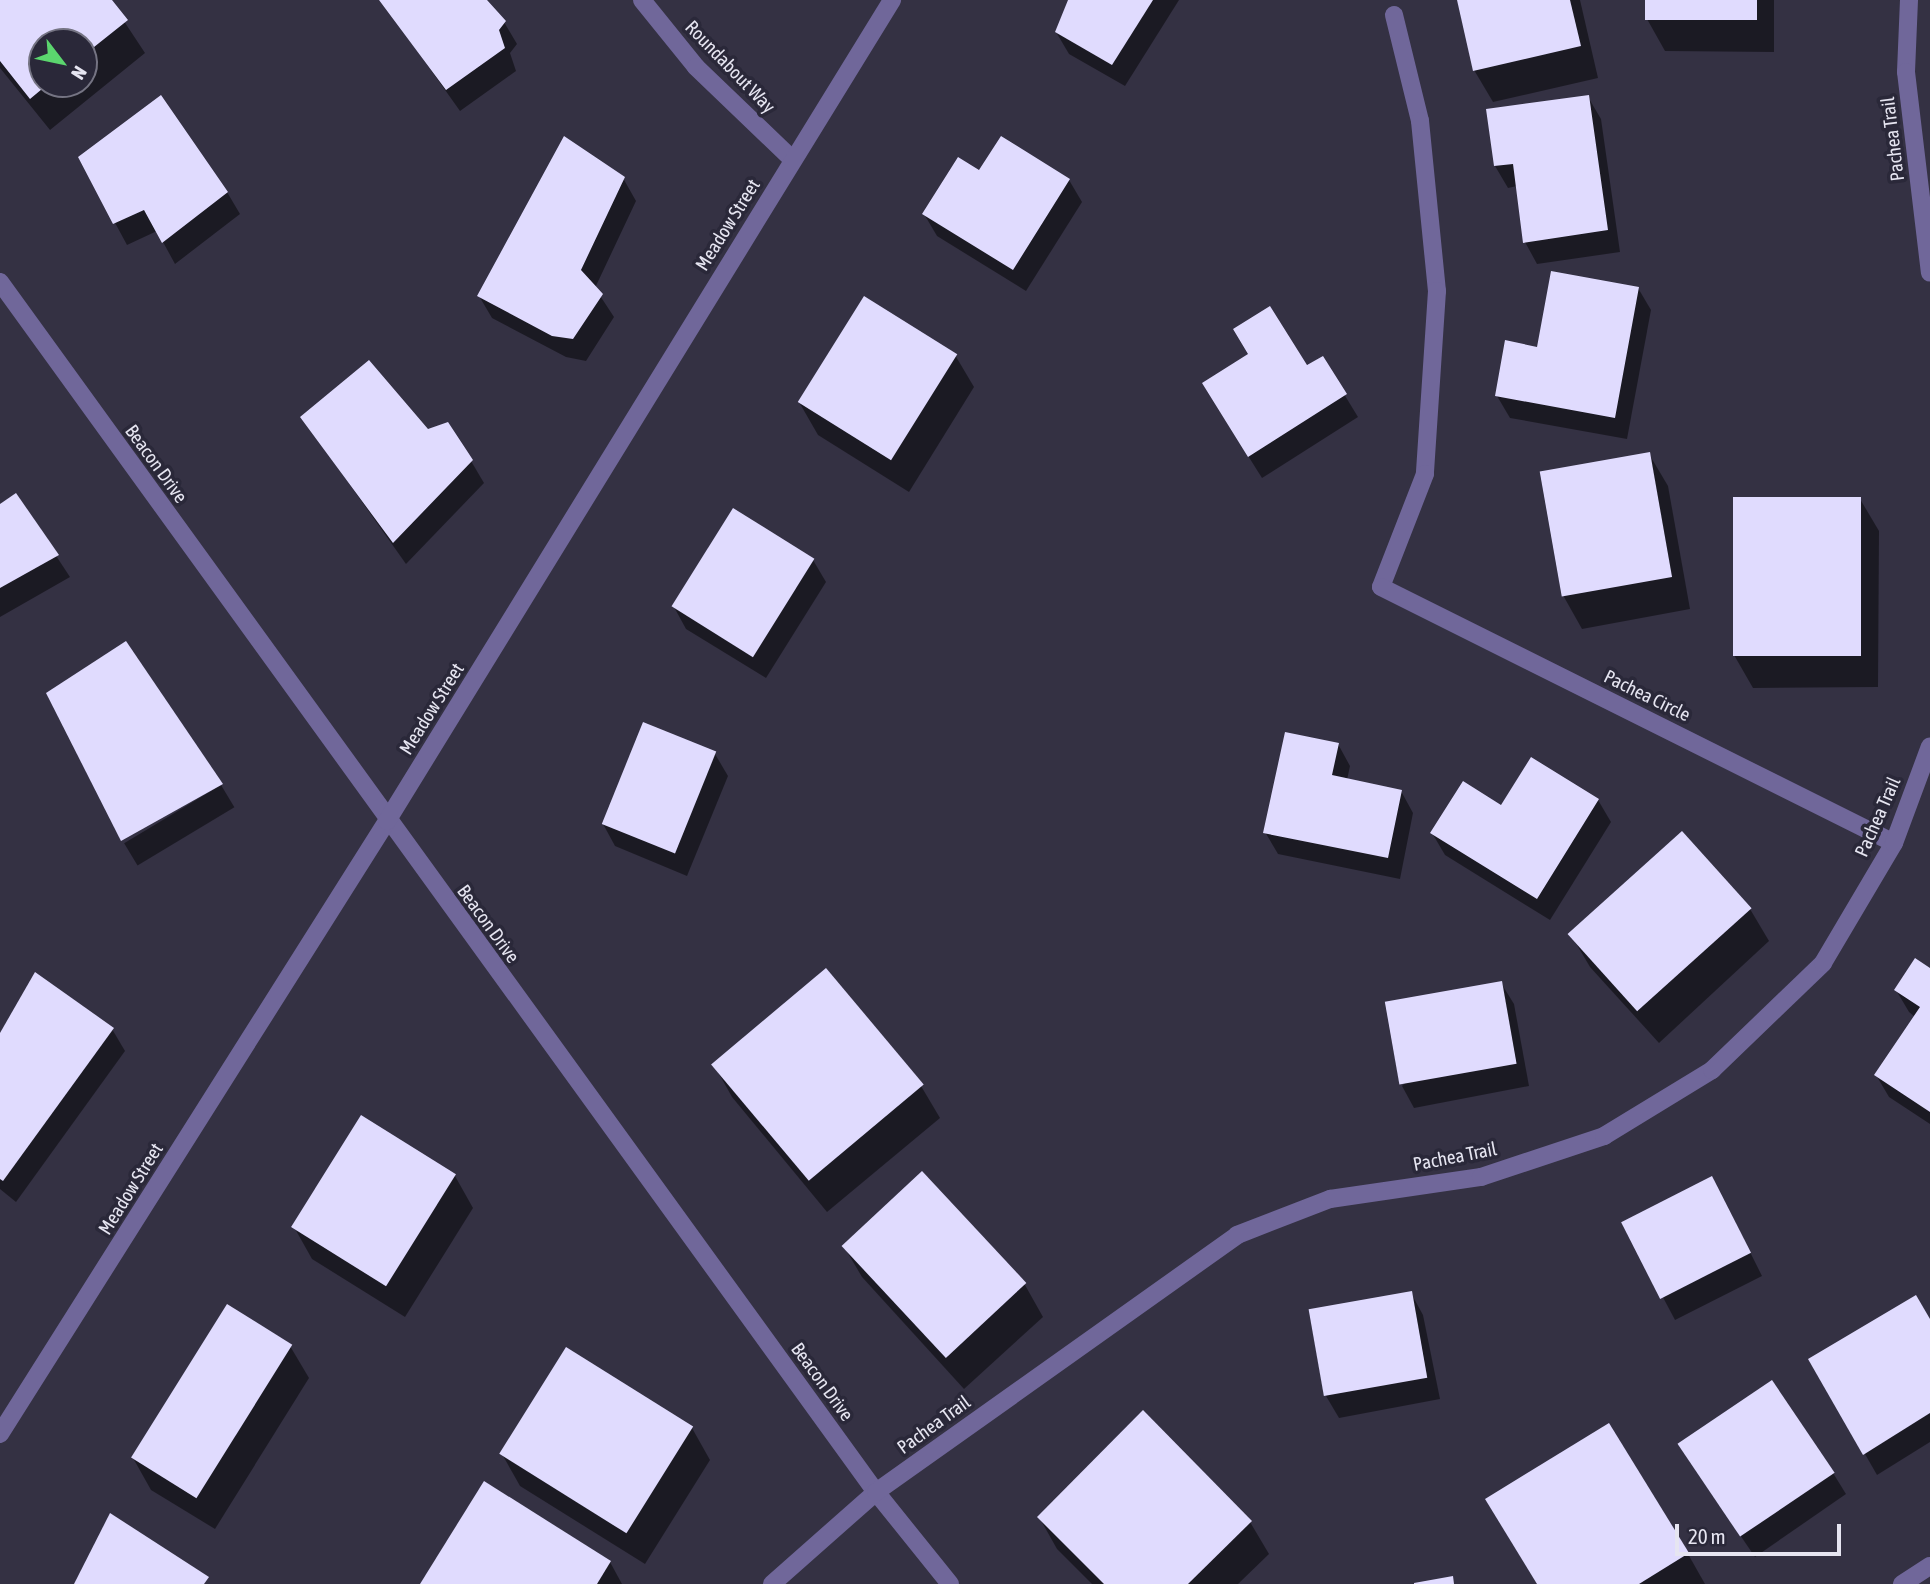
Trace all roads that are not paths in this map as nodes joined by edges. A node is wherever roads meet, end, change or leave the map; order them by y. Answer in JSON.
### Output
{"nodes":[{"id":1,"x":642,"y":0,"type":"edge"},
{"id":2,"x":892,"y":0,"type":"edge"},
{"id":3,"x":1909,"y":0,"type":"edge"},
{"id":4,"x":1394,"y":15,"type":"dead end"},
{"id":5,"x":793,"y":160,"type":"junction"},
{"id":6,"x":1930,"y":273,"type":"edge"},
{"id":7,"x":0,"y":282,"type":"edge"},
{"id":8,"x":1930,"y":746,"type":"edge"},
{"id":9,"x":387,"y":821,"type":"junction"},
{"id":10,"x":1894,"y":843,"type":"junction"},
{"id":11,"x":0,"y":1434,"type":"edge"},
{"id":12,"x":876,"y":1492,"type":"junction"},
{"id":13,"x":1930,"y":1566,"type":"edge"},
{"id":14,"x":772,"y":1584,"type":"edge"},
{"id":15,"x":950,"y":1584,"type":"edge"},
{"id":16,"x":1902,"y":1584,"type":"edge"}],
"edges":[{"from":1,"to":5,"type":"street","name":"Roundabout Way"},
{"from":2,"to":5,"type":"street","name":"Meadow Street"},
{"from":3,"to":6,"type":"street","name":"Pachea Trail"},
{"from":4,"to":10,"type":"street","name":"Pachea Circle"},
{"from":5,"to":9,"type":"street","name":"Meadow Street"},
{"from":7,"to":9,"type":"street","name":"Beacon Drive"},
{"from":8,"to":10,"type":"street","name":"Pachea Trail"},
{"from":9,"to":11,"type":"street","name":"Meadow Street"},
{"from":9,"to":12,"type":"street","name":"Beacon Drive"},
{"from":10,"to":12,"type":"street","name":"Pachea Trail"},
{"from":12,"to":14,"type":"street","name":"Pachea Trail"},
{"from":12,"to":15,"type":"street","name":"Beacon Drive"},
{"from":13,"to":16,"type":"street"}]}
